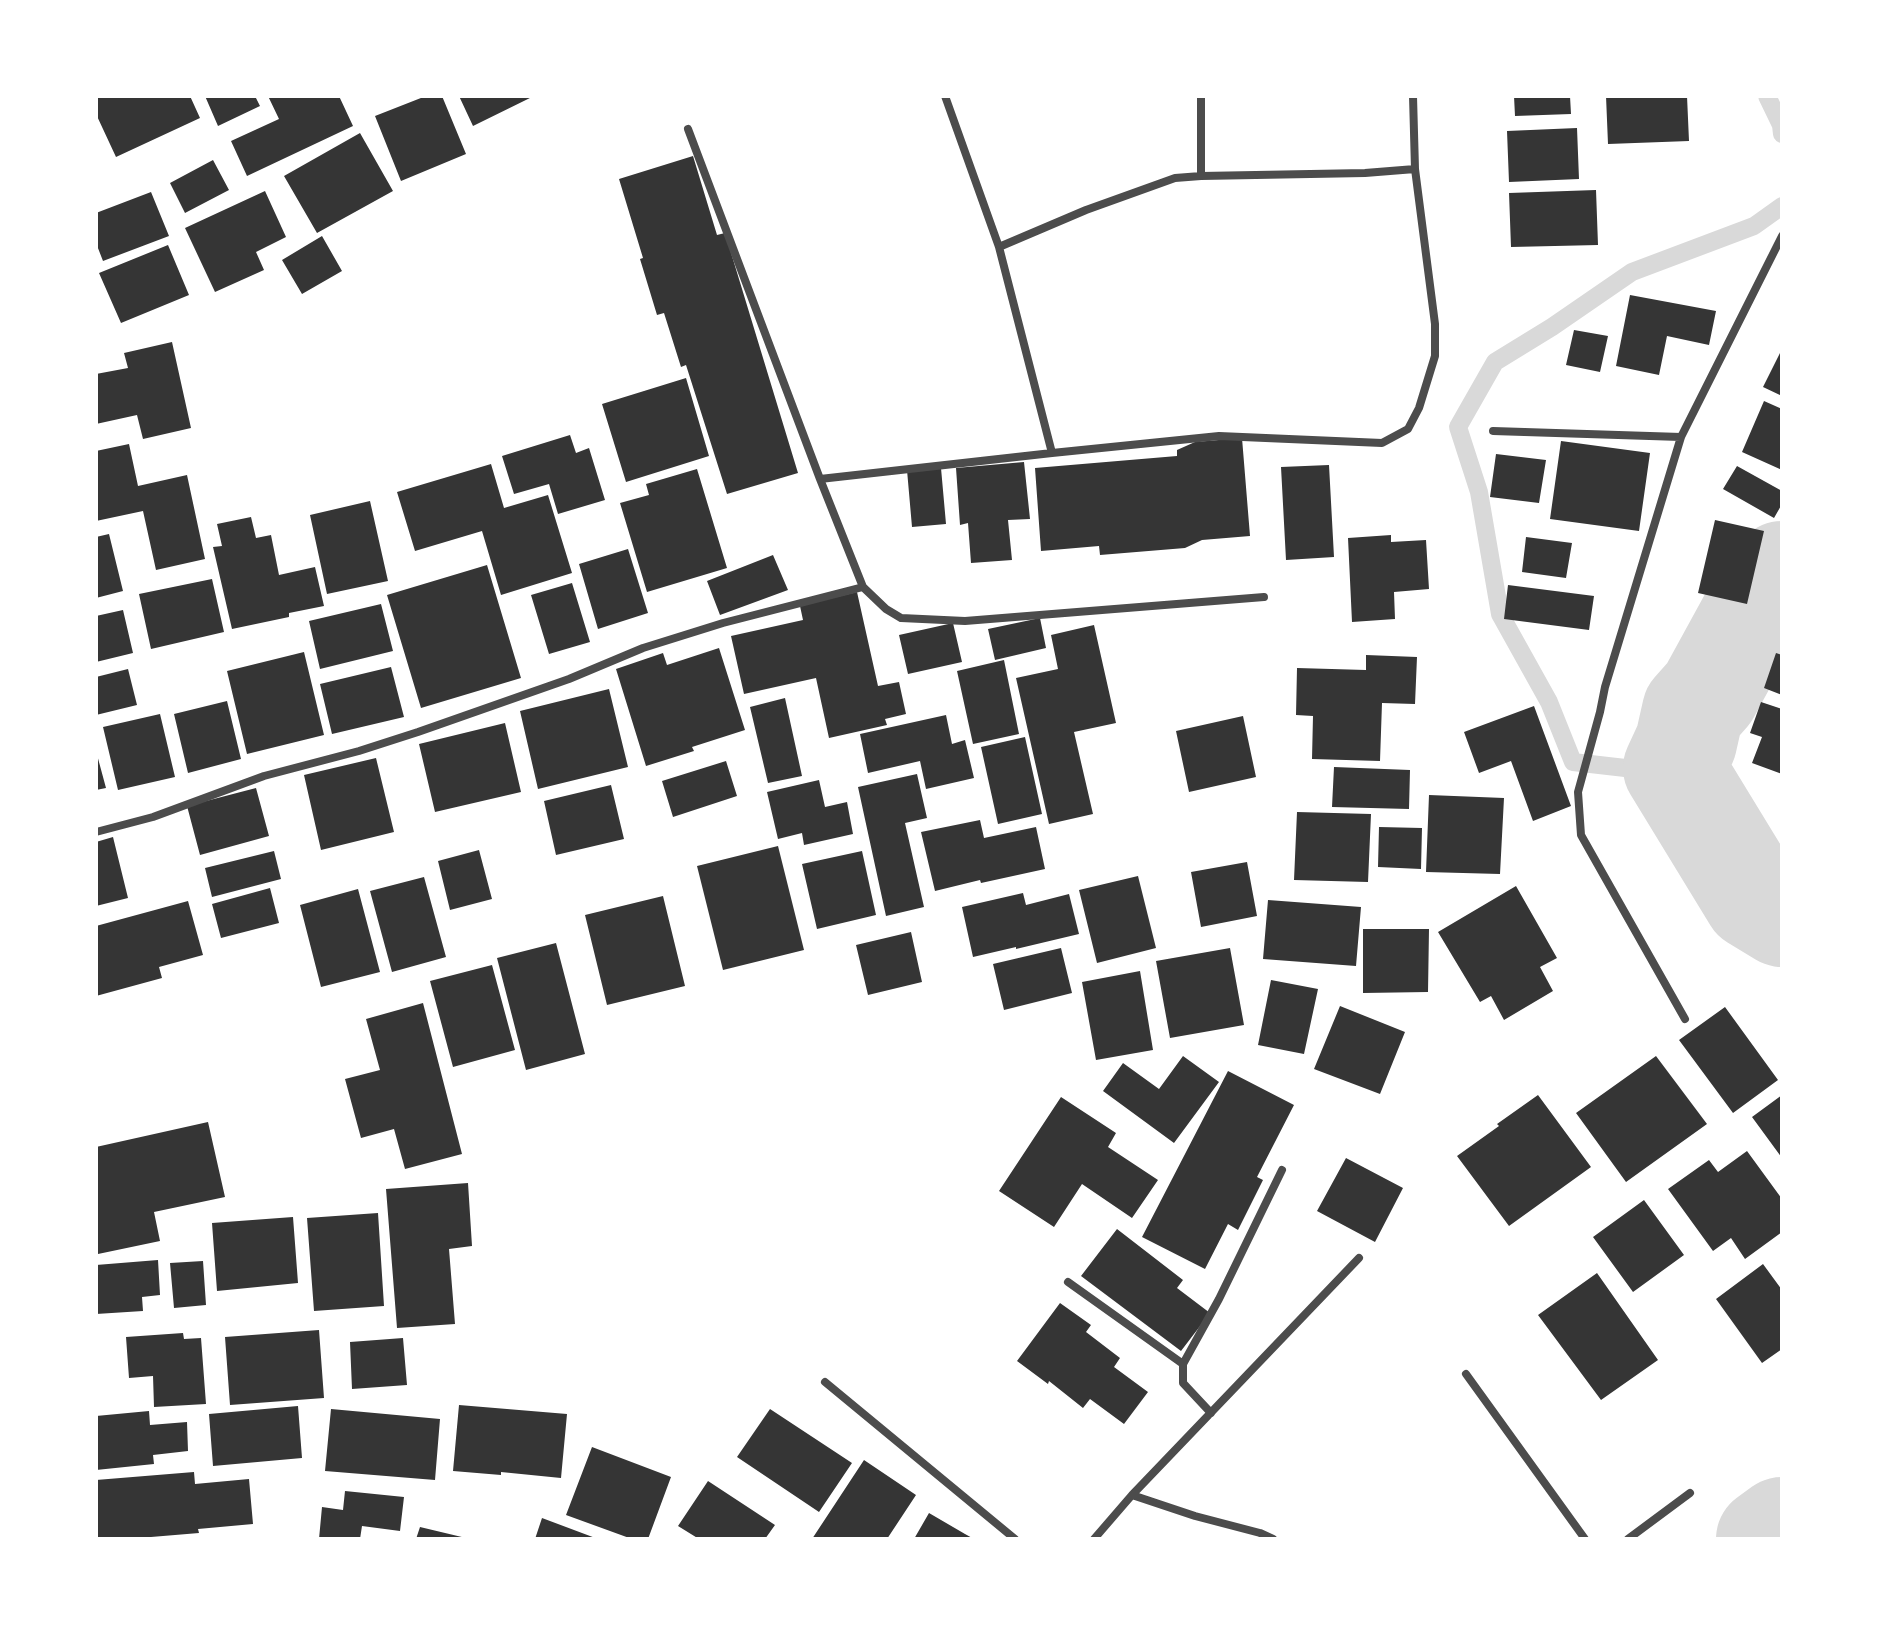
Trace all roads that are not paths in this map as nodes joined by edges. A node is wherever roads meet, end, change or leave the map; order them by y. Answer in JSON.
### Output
{"nodes":[{"id":1,"x":945,"y":96,"type":"edge"},
{"id":2,"x":1201,"y":96,"type":"edge"},
{"id":3,"x":1413,"y":96,"type":"edge"},
{"id":4,"x":688,"y":129,"type":"dead end"},
{"id":5,"x":1415,"y":169,"type":"junction"},
{"id":6,"x":1201,"y":176,"type":"junction"},
{"id":7,"x":1782,"y":236,"type":"edge"},
{"id":8,"x":999,"y":247,"type":"junction"},
{"id":9,"x":1493,"y":431,"type":"dead end"},
{"id":10,"x":1681,"y":437,"type":"junction"},
{"id":11,"x":1052,"y":453,"type":"junction"},
{"id":12,"x":820,"y":479,"type":"junction"},
{"id":13,"x":863,"y":587,"type":"junction"},
{"id":14,"x":1264,"y":597,"type":"dead end"},
{"id":15,"x":96,"y":832,"type":"edge"},
{"id":16,"x":1685,"y":1019,"type":"dead end"},
{"id":17,"x":1282,"y":1170,"type":"dead end"},
{"id":18,"x":1359,"y":1258,"type":"dead end"},
{"id":19,"x":1068,"y":1282,"type":"dead end"},
{"id":20,"x":1183,"y":1364,"type":"junction"},
{"id":21,"x":1466,"y":1374,"type":"dead end"},
{"id":22,"x":825,"y":1382,"type":"dead end"},
{"id":23,"x":1211,"y":1413,"type":"junction"},
{"id":24,"x":1690,"y":1493,"type":"dead end"},
{"id":25,"x":1132,"y":1495,"type":"junction"},
{"id":26,"x":1015,"y":1539,"type":"edge"},
{"id":27,"x":1094,"y":1539,"type":"edge"},
{"id":28,"x":1273,"y":1539,"type":"edge"},
{"id":29,"x":1585,"y":1539,"type":"edge"},
{"id":30,"x":1628,"y":1539,"type":"edge"}],
"edges":[{"from":1,"to":8,"type":"street"},
{"from":2,"to":6,"type":"street"},
{"from":3,"to":5,"type":"street"},
{"from":4,"to":12,"type":"street"},
{"from":5,"to":6,"type":"street"},
{"from":5,"to":11,"type":"street"},
{"from":6,"to":8,"type":"street"},
{"from":7,"to":10,"type":"street"},
{"from":8,"to":11,"type":"street"},
{"from":9,"to":10,"type":"street"},
{"from":10,"to":16,"type":"street"},
{"from":11,"to":12,"type":"street"},
{"from":12,"to":13,"type":"street"},
{"from":13,"to":14,"type":"street"},
{"from":13,"to":15,"type":"street"},
{"from":17,"to":20,"type":"street"},
{"from":18,"to":23,"type":"street"},
{"from":19,"to":20,"type":"street"},
{"from":20,"to":23,"type":"street"},
{"from":21,"to":29,"type":"street"},
{"from":22,"to":26,"type":"street"},
{"from":23,"to":25,"type":"street"},
{"from":24,"to":30,"type":"street"},
{"from":25,"to":27,"type":"street"},
{"from":25,"to":28,"type":"street"}]}
